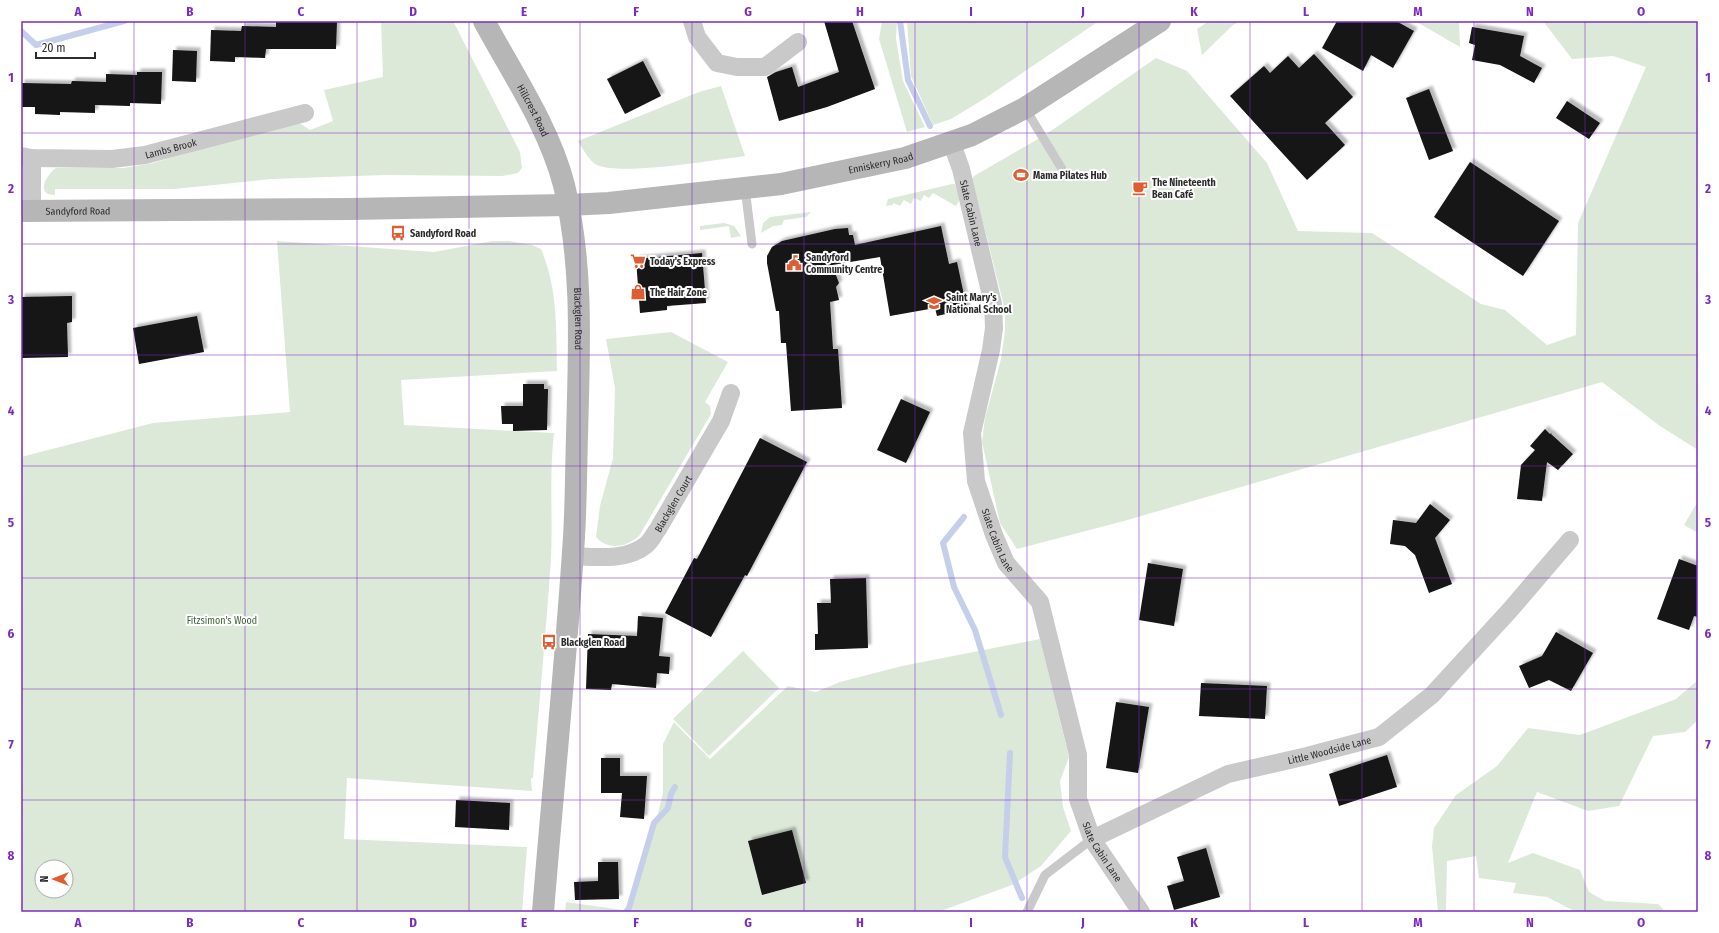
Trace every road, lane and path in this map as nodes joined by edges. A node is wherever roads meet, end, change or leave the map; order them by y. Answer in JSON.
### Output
{"nodes":[{"id":1,"x":484,"y":21,"type":"edge"},
{"id":2,"x":692,"y":21,"type":"edge"},
{"id":3,"x":1160,"y":21,"type":"edge"},
{"id":4,"x":798,"y":42,"type":"dead end"},
{"id":5,"x":1025,"y":108,"type":"junction"},
{"id":6,"x":305,"y":113,"type":"dead end"},
{"id":7,"x":952,"y":144,"type":"junction"},
{"id":8,"x":27,"y":157,"type":"edge"},
{"id":9,"x":1062,"y":169,"type":"dead end"},
{"id":10,"x":745,"y":188,"type":"junction"},
{"id":11,"x":568,"y":205,"type":"junction"},
{"id":12,"x":27,"y":211,"type":"edge"},
{"id":13,"x":752,"y":244,"type":"dead end"},
{"id":14,"x":731,"y":393,"type":"dead end"},
{"id":15,"x":1570,"y":540,"type":"dead end"},
{"id":16,"x":572,"y":556,"type":"junction"},
{"id":17,"x":1092,"y":839,"type":"junction"},
{"id":18,"x":543,"y":912,"type":"edge"},
{"id":19,"x":1027,"y":912,"type":"edge"},
{"id":20,"x":1140,"y":912,"type":"edge"}],
"edges":[{"from":1,"to":11,"type":"main road","name":"Hillcrest Road"},
{"from":2,"to":4,"type":"street"},
{"from":3,"to":5,"type":"main road","name":"Enniskerry Road"},
{"from":5,"to":7,"type":"main road","name":"Enniskerry Road"},
{"from":5,"to":9,"type":"lane"},
{"from":6,"to":8,"type":"street","name":"Lambs Brook"},
{"from":7,"to":10,"type":"main road","name":"Enniskerry Road"},
{"from":7,"to":17,"type":"street","name":"Slate Cabin Lane"},
{"from":8,"to":12,"type":"street","name":"Lambs Brook"},
{"from":10,"to":11,"type":"main road","name":"Enniskerry Road"},
{"from":10,"to":13,"type":"lane"},
{"from":11,"to":12,"type":"main road","name":"Sandyford Road"},
{"from":11,"to":16,"type":"main road","name":"Blackglen Road"},
{"from":14,"to":16,"type":"street","name":"Blackglen Court"},
{"from":15,"to":17,"type":"street","name":"Little Woodside Lane"},
{"from":16,"to":18,"type":"main road","name":"Blackglen Road"},
{"from":17,"to":19,"type":"lane"},
{"from":17,"to":20,"type":"street","name":"Slate Cabin Lane"}]}
